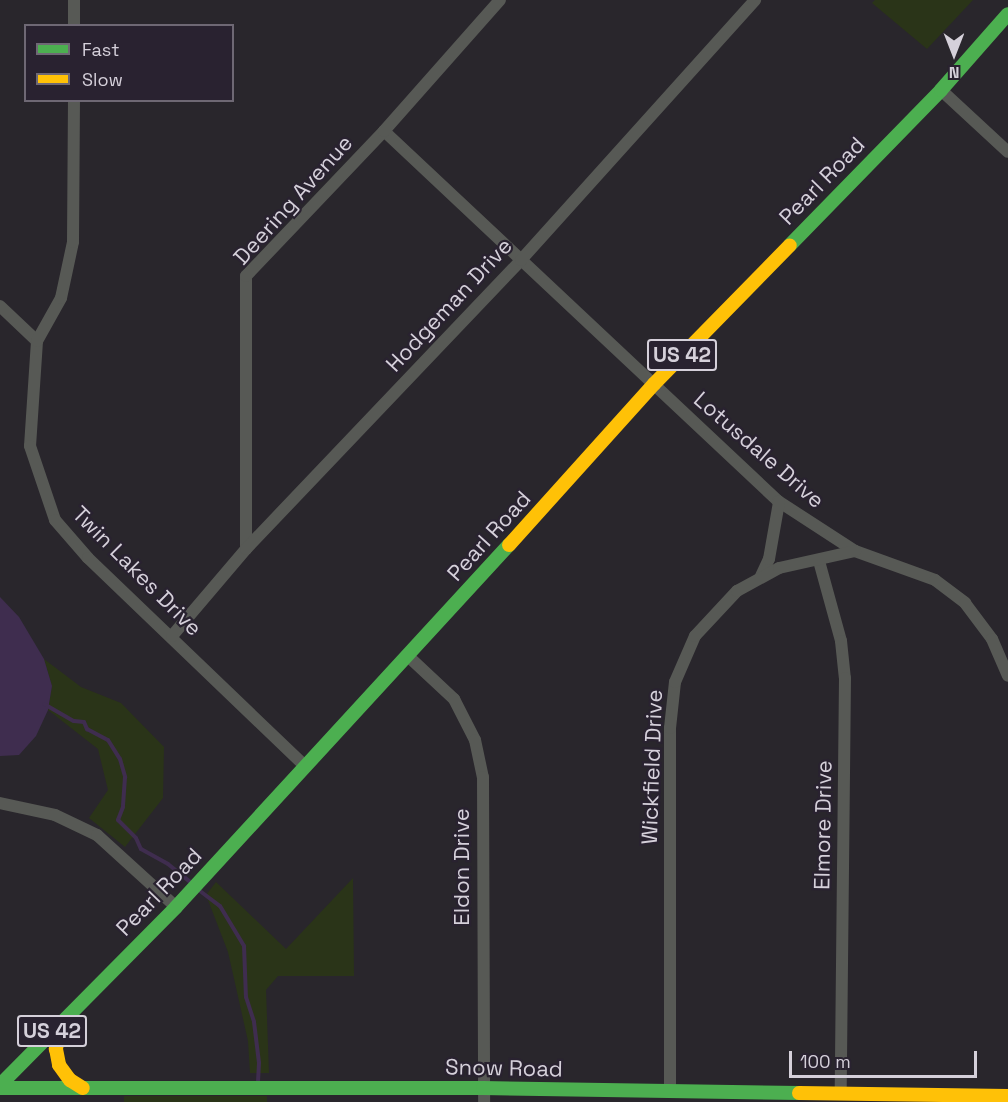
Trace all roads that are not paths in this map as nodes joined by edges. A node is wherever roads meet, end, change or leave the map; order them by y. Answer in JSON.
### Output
{"nodes":[{"id":1,"x":74,"y":0,"type":"edge"},
{"id":2,"x":500,"y":0,"type":"edge"},
{"id":3,"x":755,"y":0,"type":"edge"},
{"id":4,"x":1008,"y":14,"type":"edge"},
{"id":5,"x":74,"y":24,"type":"edge"},
{"id":6,"x":941,"y":90,"type":"junction"},
{"id":7,"x":74,"y":102,"type":"edge"},
{"id":8,"x":384,"y":131,"type":"junction"},
{"id":9,"x":1008,"y":152,"type":"edge"},
{"id":10,"x":521,"y":260,"type":"junction"},
{"id":11,"x":0,"y":306,"type":"edge"},
{"id":12,"x":37,"y":341,"type":"junction"},
{"id":13,"x":654,"y":384,"type":"junction"},
{"id":14,"x":779,"y":502,"type":"junction"},
{"id":15,"x":246,"y":549,"type":"junction"},
{"id":16,"x":855,"y":551,"type":"junction"},
{"id":17,"x":819,"y":561,"type":"junction"},
{"id":18,"x":762,"y":576,"type":"junction"},
{"id":19,"x":172,"y":636,"type":"junction"},
{"id":20,"x":409,"y":657,"type":"junction"},
{"id":21,"x":1008,"y":676,"type":"edge"},
{"id":22,"x":304,"y":765,"type":"junction"},
{"id":23,"x":0,"y":803,"type":"edge"},
{"id":24,"x":176,"y":907,"type":"junction"},
{"id":25,"x":63,"y":1020,"type":"junction"},
{"id":26,"x":0,"y":1086,"type":"edge"},
{"id":27,"x":83,"y":1088,"type":"junction"},
{"id":28,"x":670,"y":1092,"type":"junction"},
{"id":29,"x":841,"y":1092,"type":"junction"},
{"id":30,"x":484,"y":1095,"type":"edge"},
{"id":31,"x":1008,"y":1096,"type":"edge"},
{"id":32,"x":941,"y":1099,"type":"edge"}],
"edges":[{"from":1,"to":5,"type":"street"},
{"from":2,"to":8,"type":"street","name":"Deering Avenue"},
{"from":3,"to":10,"type":"street","name":"Hodgeman Drive"},
{"from":4,"to":6,"type":"main road","name":"Pearl Road","number":"US 42"},
{"from":6,"to":9,"type":"street"},
{"from":6,"to":13,"type":"main road","name":"Pearl Road","number":"US 42"},
{"from":7,"to":12,"type":"street"},
{"from":8,"to":10,"type":"street","name":"Lotusdale Drive"},
{"from":8,"to":15,"type":"street","name":"Deering Avenue"},
{"from":10,"to":13,"type":"street","name":"Lotusdale Drive"},
{"from":10,"to":15,"type":"street","name":"Hodgeman Drive"},
{"from":11,"to":12,"type":"street"},
{"from":12,"to":19,"type":"street","name":"Twin Lakes Drive"},
{"from":13,"to":14,"type":"street","name":"Lotusdale Drive"},
{"from":13,"to":20,"type":"main road","name":"Pearl Road","number":"US 42"},
{"from":14,"to":16,"type":"street","name":"Lotusdale Drive"},
{"from":14,"to":18,"type":"street"},
{"from":15,"to":19,"type":"street","name":"Hodgeman Drive"},
{"from":16,"to":17,"type":"street","name":"Wickfield Drive"},
{"from":16,"to":21,"type":"street","name":"Lotusdale Drive"},
{"from":17,"to":18,"type":"street","name":"Wickfield Drive"},
{"from":17,"to":29,"type":"street","name":"Elmore Drive"},
{"from":18,"to":28,"type":"street","name":"Wickfield Drive"},
{"from":19,"to":22,"type":"street","name":"Twin Lakes Drive"},
{"from":20,"to":22,"type":"main road","name":"Pearl Road","number":"US 42"},
{"from":20,"to":30,"type":"street","name":"Eldon Drive"},
{"from":22,"to":24,"type":"main road","name":"Pearl Road","number":"US 42"},
{"from":23,"to":24,"type":"street"},
{"from":24,"to":25,"type":"main road","name":"Pearl Road","number":"US 42"},
{"from":25,"to":26,"type":"main road","name":"Pearl Road","number":"US 42"},
{"from":25,"to":27,"type":"main road"},
{"from":26,"to":27,"type":"main road","name":"Snow Road"},
{"from":27,"to":30,"type":"main road","name":"Snow Road"},
{"from":28,"to":29,"type":"main road","name":"Snow Road"},
{"from":28,"to":30,"type":"main road","name":"Snow Road"},
{"from":29,"to":32,"type":"main road","name":"Snow Road"},
{"from":31,"to":32,"type":"main road","name":"Snow Road"}]}
